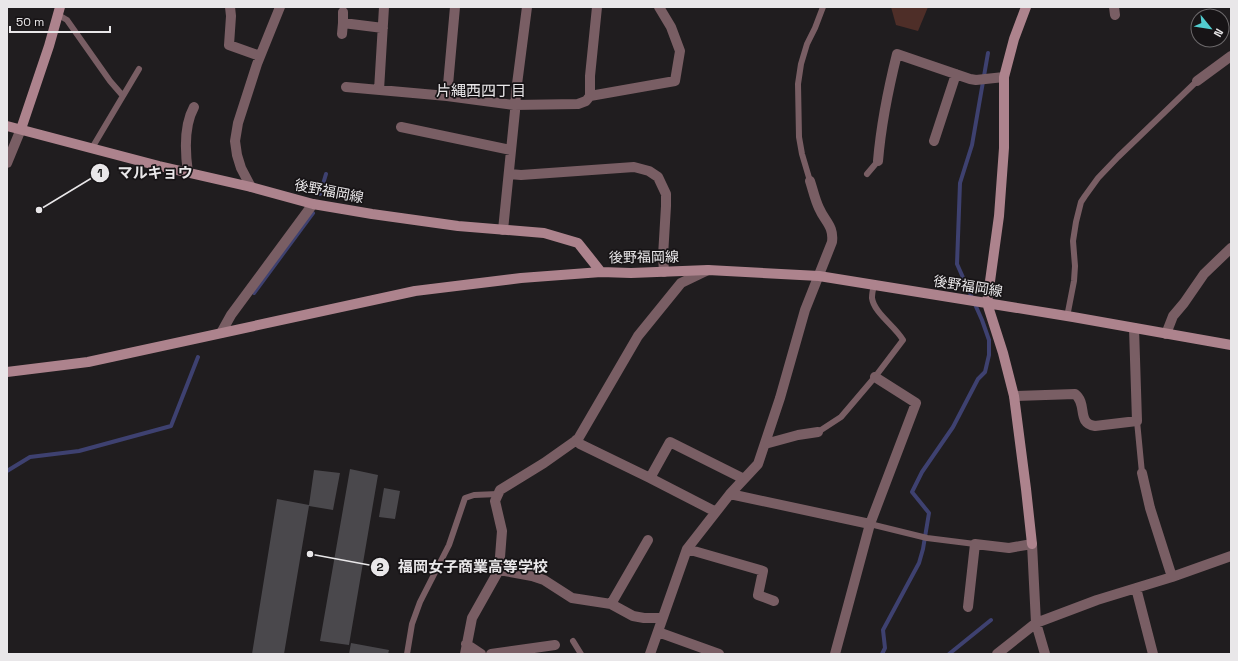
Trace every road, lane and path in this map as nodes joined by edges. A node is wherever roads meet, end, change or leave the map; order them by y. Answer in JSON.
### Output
{"nodes":[{"id":1,"x":230,"y":7,"type":"edge"},
{"id":2,"x":280,"y":7,"type":"edge"},
{"id":3,"x":384,"y":7,"type":"edge"},
{"id":4,"x":455,"y":7,"type":"edge"},
{"id":5,"x":527,"y":7,"type":"edge"},
{"id":6,"x":597,"y":7,"type":"edge"},
{"id":7,"x":659,"y":7,"type":"edge"},
{"id":8,"x":823,"y":7,"type":"edge"},
{"id":9,"x":1026,"y":7,"type":"edge"},
{"id":10,"x":59,"y":10,"type":"edge"},
{"id":11,"x":343,"y":12,"type":"dead end"},
{"id":12,"x":343,"y":23,"type":"junction"},
{"id":13,"x":383,"y":28,"type":"junction"},
{"id":14,"x":342,"y":34,"type":"dead end"},
{"id":15,"x":260,"y":56,"type":"junction"},
{"id":16,"x":1231,"y":56,"type":"edge"},
{"id":17,"x":139,"y":68,"type":"dead end"},
{"id":18,"x":956,"y":74,"type":"junction"},
{"id":19,"x":1004,"y":77,"type":"junction"},
{"id":20,"x":1197,"y":81,"type":"joint"},
{"id":21,"x":346,"y":87,"type":"dead end"},
{"id":22,"x":379,"y":90,"type":"junction"},
{"id":23,"x":123,"y":96,"type":"junction"},
{"id":24,"x":447,"y":96,"type":"junction"},
{"id":25,"x":590,"y":96,"type":"junction"},
{"id":26,"x":514,"y":105,"type":"junction"},
{"id":27,"x":194,"y":107,"type":"dead end"},
{"id":28,"x":7,"y":126,"type":"edge"},
{"id":29,"x":401,"y":127,"type":"dead end"},
{"id":30,"x":21,"y":129,"type":"junction"},
{"id":31,"x":934,"y":141,"type":"dead end"},
{"id":32,"x":92,"y":148,"type":"junction"},
{"id":33,"x":511,"y":150,"type":"junction"},
{"id":34,"x":878,"y":161,"type":"joint"},
{"id":35,"x":7,"y":163,"type":"edge"},
{"id":36,"x":188,"y":173,"type":"junction"},
{"id":37,"x":509,"y":174,"type":"junction"},
{"id":38,"x":867,"y":174,"type":"dead end"},
{"id":39,"x":810,"y":181,"type":"joint"},
{"id":40,"x":251,"y":187,"type":"junction"},
{"id":41,"x":313,"y":204,"type":"junction"},
{"id":42,"x":503,"y":230,"type":"junction"},
{"id":43,"x":1231,"y":248,"type":"edge"},
{"id":44,"x":708,"y":270,"type":"junction"},
{"id":45,"x":601,"y":272,"type":"junction"},
{"id":46,"x":664,"y":272,"type":"junction"},
{"id":47,"x":819,"y":276,"type":"junction"},
{"id":48,"x":874,"y":285,"type":"junction"},
{"id":49,"x":987,"y":303,"type":"junction"},
{"id":50,"x":1067,"y":316,"type":"junction"},
{"id":51,"x":1134,"y":328,"type":"junction"},
{"id":52,"x":221,"y":333,"type":"junction"},
{"id":53,"x":1166,"y":334,"type":"junction"},
{"id":54,"x":1231,"y":345,"type":"edge"},
{"id":55,"x":7,"y":372,"type":"edge"},
{"id":56,"x":874,"y":377,"type":"junction"},
{"id":57,"x":1014,"y":396,"type":"junction"},
{"id":58,"x":1137,"y":421,"type":"junction"},
{"id":59,"x":818,"y":432,"type":"joint"},
{"id":60,"x":576,"y":440,"type":"junction"},
{"id":61,"x":765,"y":444,"type":"junction"},
{"id":62,"x":1142,"y":473,"type":"joint"},
{"id":63,"x":650,"y":478,"type":"junction"},
{"id":64,"x":744,"y":479,"type":"junction"},
{"id":65,"x":498,"y":494,"type":"junction"},
{"id":66,"x":730,"y":494,"type":"junction"},
{"id":67,"x":716,"y":512,"type":"junction"},
{"id":68,"x":870,"y":524,"type":"junction"},
{"id":69,"x":648,"y":540,"type":"dead end"},
{"id":70,"x":975,"y":544,"type":"junction"},
{"id":71,"x":1032,"y":544,"type":"junction"},
{"id":72,"x":687,"y":550,"type":"junction"},
{"id":73,"x":1231,"y":556,"type":"edge"},
{"id":74,"x":499,"y":570,"type":"junction"},
{"id":75,"x":1172,"y":577,"type":"junction"},
{"id":76,"x":1136,"y":588,"type":"junction"},
{"id":77,"x":774,"y":601,"type":"dead end"},
{"id":78,"x":611,"y":604,"type":"junction"},
{"id":79,"x":968,"y":607,"type":"dead end"},
{"id":80,"x":662,"y":618,"type":"junction"},
{"id":81,"x":1036,"y":623,"type":"junction"},
{"id":82,"x":658,"y":632,"type":"junction"},
{"id":83,"x":573,"y":641,"type":"dead end"},
{"id":84,"x":554,"y":645,"type":"dead end"},
{"id":85,"x":466,"y":649,"type":"edge"},
{"id":86,"x":408,"y":654,"type":"edge"},
{"id":87,"x":481,"y":654,"type":"edge"},
{"id":88,"x":491,"y":654,"type":"edge"},
{"id":89,"x":581,"y":654,"type":"edge"},
{"id":90,"x":650,"y":654,"type":"edge"},
{"id":91,"x":719,"y":654,"type":"edge"},
{"id":92,"x":835,"y":654,"type":"edge"},
{"id":93,"x":997,"y":654,"type":"edge"},
{"id":94,"x":1045,"y":654,"type":"edge"},
{"id":95,"x":1153,"y":654,"type":"edge"}],
"edges":[{"from":1,"to":15,"type":"street"},
{"from":2,"to":15,"type":"street"},
{"from":3,"to":13,"type":"street"},
{"from":4,"to":24,"type":"street"},
{"from":5,"to":26,"type":"street"},
{"from":6,"to":25,"type":"street"},
{"from":7,"to":25,"type":"street"},
{"from":8,"to":39,"type":"lane"},
{"from":9,"to":19,"type":"main road"},
{"from":10,"to":23,"type":"lane"},
{"from":10,"to":30,"type":"main road"},
{"from":11,"to":12,"type":"street"},
{"from":12,"to":13,"type":"street"},
{"from":12,"to":14,"type":"street"},
{"from":13,"to":22,"type":"street"},
{"from":15,"to":40,"type":"street"},
{"from":16,"to":20,"type":"street"},
{"from":17,"to":23,"type":"lane"},
{"from":18,"to":19,"type":"street"},
{"from":18,"to":31,"type":"street"},
{"from":18,"to":34,"type":"street"},
{"from":19,"to":49,"type":"main road"},
{"from":20,"to":50,"type":"lane"},
{"from":21,"to":22,"type":"street"},
{"from":22,"to":24,"type":"street"},
{"from":23,"to":32,"type":"lane"},
{"from":24,"to":26,"type":"street"},
{"from":25,"to":26,"type":"street"},
{"from":26,"to":33,"type":"street"},
{"from":27,"to":36,"type":"street"},
{"from":28,"to":30,"type":"main road","name":"後野福岡線"},
{"from":29,"to":33,"type":"street"},
{"from":30,"to":32,"type":"main road","name":"後野福岡線"},
{"from":30,"to":35,"type":"street"},
{"from":32,"to":36,"type":"main road","name":"後野福岡線"},
{"from":33,"to":37,"type":"street"},
{"from":34,"to":38,"type":"lane"},
{"from":36,"to":40,"type":"main road","name":"後野福岡線"},
{"from":37,"to":42,"type":"street"},
{"from":37,"to":46,"type":"street"},
{"from":39,"to":47,"type":"street"},
{"from":40,"to":41,"type":"main road","name":"後野福岡線"},
{"from":41,"to":42,"type":"main road","name":"後野福岡線"},
{"from":41,"to":52,"type":"street"},
{"from":42,"to":45,"type":"main road","name":"後野福岡線"},
{"from":43,"to":53,"type":"street"},
{"from":44,"to":46,"type":"main road","name":"後野福岡線"},
{"from":44,"to":47,"type":"main road","name":"後野福岡線"},
{"from":44,"to":60,"type":"street"},
{"from":45,"to":46,"type":"main road","name":"後野福岡線"},
{"from":45,"to":52,"type":"main road"},
{"from":47,"to":48,"type":"main road","name":"後野福岡線"},
{"from":47,"to":61,"type":"street"},
{"from":48,"to":49,"type":"main road","name":"後野福岡線"},
{"from":48,"to":56,"type":"lane"},
{"from":49,"to":50,"type":"main road","name":"後野福岡線"},
{"from":49,"to":57,"type":"main road"},
{"from":50,"to":51,"type":"main road","name":"後野福岡線"},
{"from":51,"to":53,"type":"main road","name":"後野福岡線"},
{"from":51,"to":58,"type":"street"},
{"from":52,"to":55,"type":"main road"},
{"from":53,"to":54,"type":"main road","name":"後野福岡線"},
{"from":56,"to":59,"type":"lane"},
{"from":56,"to":68,"type":"street"},
{"from":57,"to":58,"type":"street"},
{"from":57,"to":71,"type":"main road"},
{"from":58,"to":62,"type":"lane"},
{"from":59,"to":61,"type":"street"},
{"from":60,"to":63,"type":"street"},
{"from":60,"to":65,"type":"street"},
{"from":61,"to":64,"type":"street"},
{"from":62,"to":75,"type":"street"},
{"from":63,"to":64,"type":"street"},
{"from":63,"to":67,"type":"street"},
{"from":64,"to":66,"type":"street"},
{"from":65,"to":74,"type":"street"},
{"from":65,"to":86,"type":"lane"},
{"from":66,"to":67,"type":"street"},
{"from":66,"to":68,"type":"street"},
{"from":67,"to":72,"type":"street"},
{"from":68,"to":70,"type":"lane"},
{"from":68,"to":92,"type":"street"},
{"from":69,"to":78,"type":"street"},
{"from":70,"to":71,"type":"street"},
{"from":70,"to":79,"type":"street"},
{"from":71,"to":81,"type":"street"},
{"from":72,"to":77,"type":"street"},
{"from":72,"to":80,"type":"street"},
{"from":73,"to":75,"type":"street"},
{"from":74,"to":78,"type":"street"},
{"from":74,"to":85,"type":"street"},
{"from":75,"to":76,"type":"street"},
{"from":76,"to":81,"type":"street"},
{"from":76,"to":95,"type":"street"},
{"from":78,"to":80,"type":"street"},
{"from":80,"to":82,"type":"street"},
{"from":81,"to":93,"type":"street"},
{"from":81,"to":94,"type":"street"},
{"from":82,"to":90,"type":"street"},
{"from":82,"to":91,"type":"street"},
{"from":83,"to":89,"type":"lane"},
{"from":84,"to":88,"type":"street"},
{"from":85,"to":87,"type":"street"}]}
